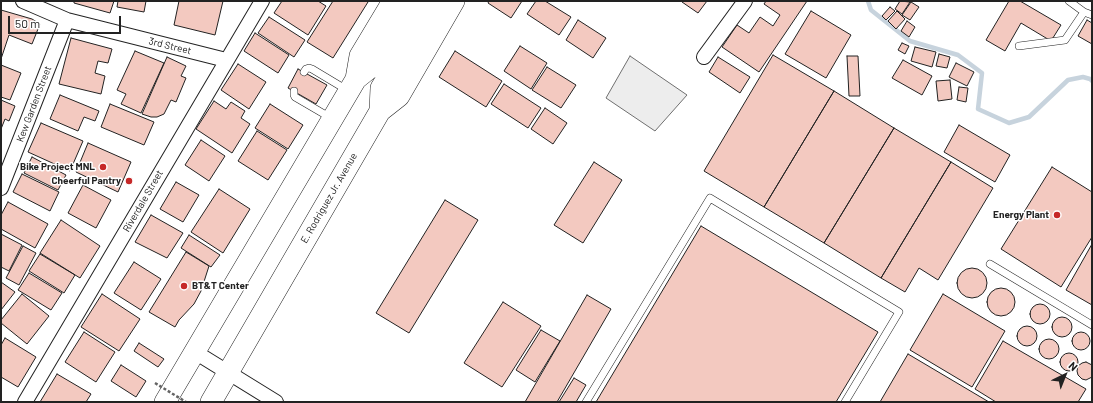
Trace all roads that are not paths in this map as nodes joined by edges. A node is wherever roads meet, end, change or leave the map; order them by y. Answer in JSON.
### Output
{"nodes":[{"id":1,"x":23,"y":1,"type":"edge"},
{"id":2,"x":262,"y":1,"type":"edge"},
{"id":3,"x":393,"y":1,"type":"edge"},
{"id":4,"x":415,"y":1,"type":"edge"},
{"id":5,"x":435,"y":1,"type":"edge"},
{"id":6,"x":454,"y":1,"type":"edge"},
{"id":7,"x":745,"y":1,"type":"edge"},
{"id":8,"x":1069,"y":1,"type":"edge"},
{"id":9,"x":1084,"y":12,"type":"junction"},
{"id":10,"x":1092,"y":15,"type":"edge"},
{"id":11,"x":67,"y":20,"type":"junction"},
{"id":12,"x":1019,"y":46,"type":"dead end"},
{"id":13,"x":704,"y":56,"type":"dead end"},
{"id":14,"x":226,"y":60,"type":"junction"},
{"id":15,"x":384,"y":67,"type":"junction"},
{"id":16,"x":304,"y":72,"type":"dead end"},
{"id":17,"x":353,"y":85,"type":"junction"},
{"id":18,"x":294,"y":91,"type":"dead end"},
{"id":19,"x":380,"y":111,"type":"junction"},
{"id":20,"x":332,"y":119,"type":"junction"},
{"id":21,"x":1,"y":188,"type":"edge"},
{"id":22,"x":990,"y":264,"type":"dead end"},
{"id":23,"x":1092,"y":325,"type":"edge"},
{"id":24,"x":195,"y":352,"type":"junction"},
{"id":25,"x":228,"y":373,"type":"junction"},
{"id":26,"x":25,"y":402,"type":"edge"},
{"id":27,"x":165,"y":402,"type":"edge"},
{"id":28,"x":211,"y":402,"type":"edge"},
{"id":29,"x":276,"y":402,"type":"edge"},
{"id":30,"x":586,"y":402,"type":"edge"},
{"id":31,"x":845,"y":402,"type":"edge"}],
"edges":[{"from":1,"to":11,"type":"street","name":"3rd Street"},
{"from":2,"to":14,"type":"street","name":"Riverdale Street"},
{"from":3,"to":17,"type":"main road"},
{"from":4,"to":15,"type":"main road"},
{"from":5,"to":15,"type":"main road"},
{"from":6,"to":19,"type":"main road","name":"E. Rodriguez Jr. Avenue"},
{"from":7,"to":13,"type":"street"},
{"from":8,"to":9,"type":"lane"},
{"from":9,"to":10,"type":"lane"},
{"from":9,"to":12,"type":"lane"},
{"from":11,"to":14,"type":"street","name":"3rd Street"},
{"from":11,"to":21,"type":"street","name":"Kew Garden Street"},
{"from":14,"to":26,"type":"street","name":"Riverdale Street"},
{"from":15,"to":17,"type":"main road"},
{"from":15,"to":19,"type":"main road"},
{"from":16,"to":17,"type":"lane"},
{"from":17,"to":20,"type":"main road"},
{"from":18,"to":20,"type":"lane"},
{"from":19,"to":25,"type":"main road","name":"E. Rodriguez Jr. Avenue"},
{"from":20,"to":24,"type":"main road"},
{"from":22,"to":23,"type":"lane"},
{"from":24,"to":25,"type":"street"},
{"from":24,"to":27,"type":"main road"},
{"from":25,"to":28,"type":"main road","name":"E. Rodriguez Jr. Avenue"},
{"from":25,"to":29,"type":"street"},
{"from":30,"to":31,"type":"lane"}]}
